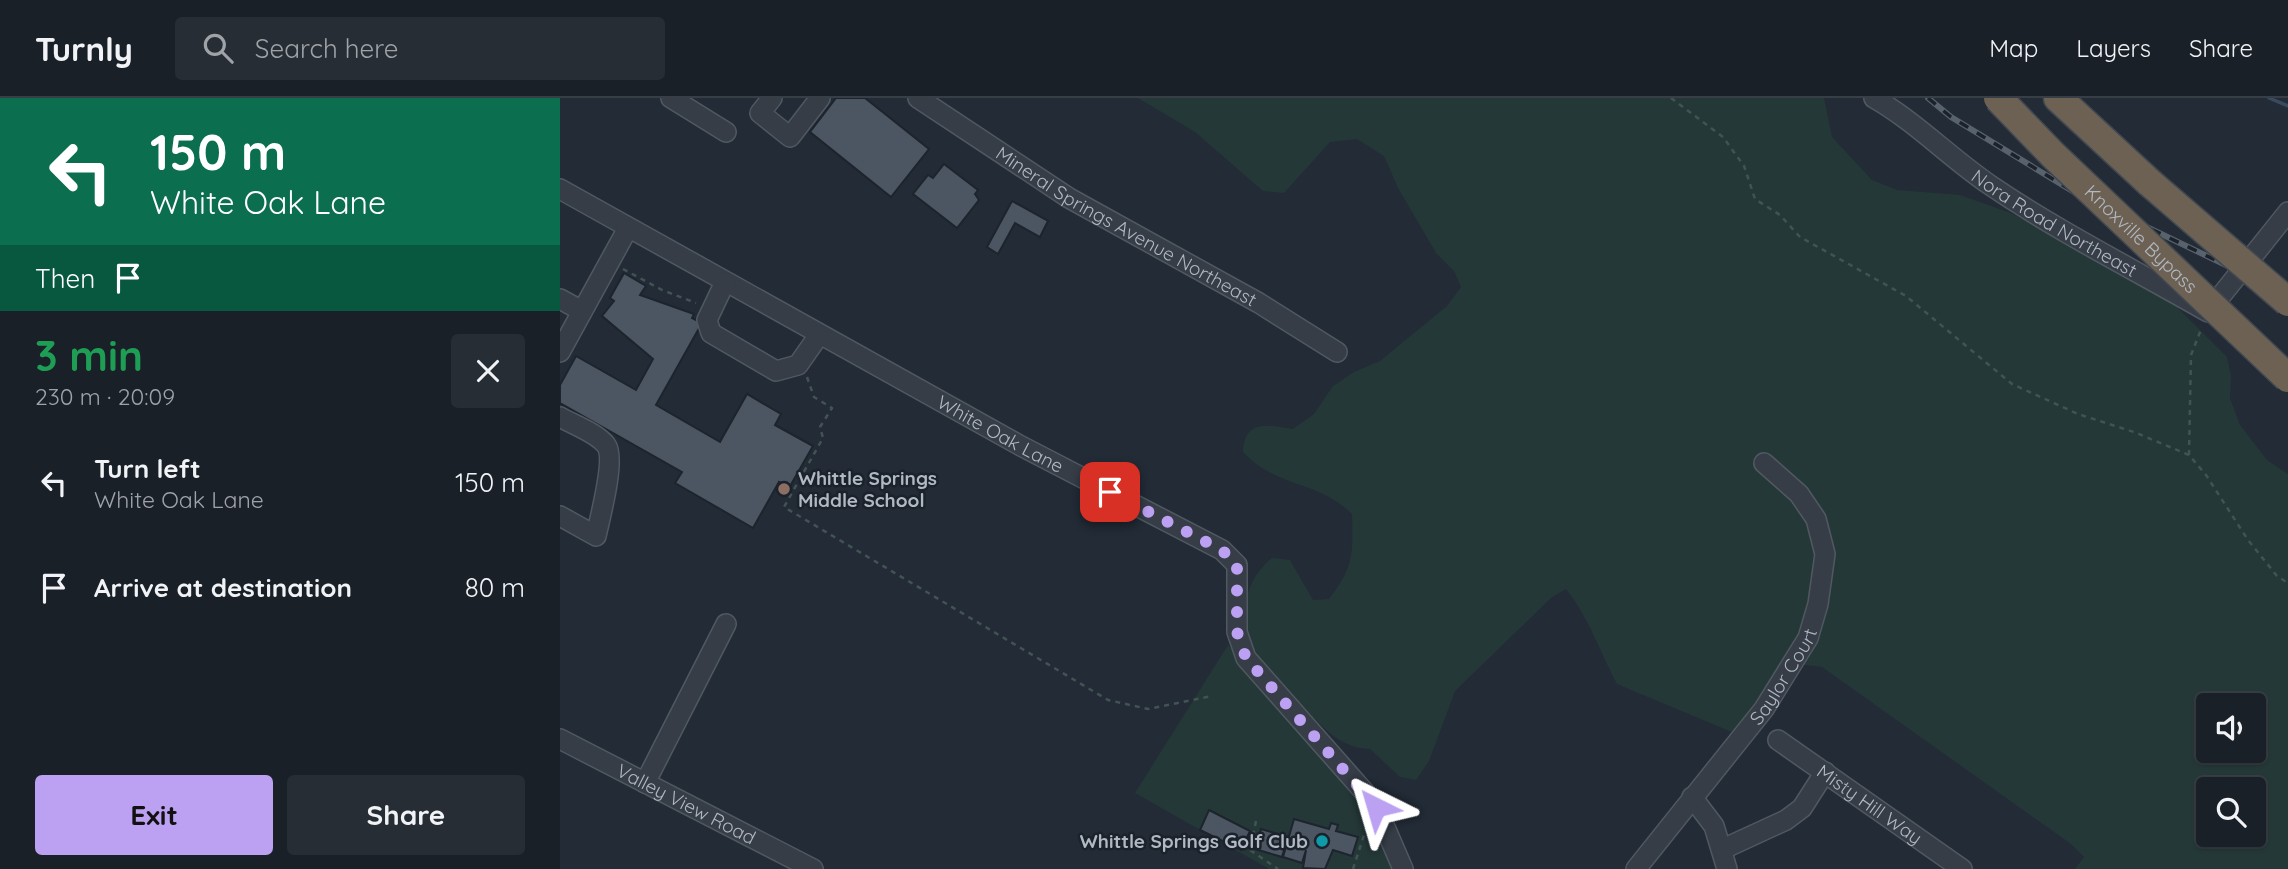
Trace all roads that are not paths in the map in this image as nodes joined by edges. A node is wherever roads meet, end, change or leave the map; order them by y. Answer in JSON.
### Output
{"nodes":[{"id":1,"x":671,"y":98,"type":"edge"},
{"id":2,"x":772,"y":98,"type":"edge"},
{"id":3,"x":820,"y":98,"type":"edge"},
{"id":4,"x":918,"y":98,"type":"edge"},
{"id":5,"x":1874,"y":98,"type":"edge"},
{"id":6,"x":1998,"y":98,"type":"edge"},
{"id":7,"x":2058,"y":98,"type":"edge"},
{"id":8,"x":726,"y":132,"type":"dead end"},
{"id":9,"x":560,"y":189,"type":"edge"},
{"id":10,"x":2288,"y":212,"type":"edge"},
{"id":11,"x":628,"y":228,"type":"junction"},
{"id":12,"x":725,"y":282,"type":"junction"},
{"id":13,"x":560,"y":299,"type":"edge"},
{"id":14,"x":2288,"y":302,"type":"edge"},
{"id":15,"x":582,"y":311,"type":"junction"},
{"id":16,"x":819,"y":335,"type":"junction"},
{"id":17,"x":560,"y":352,"type":"edge"},
{"id":18,"x":1337,"y":352,"type":"dead end"},
{"id":19,"x":2288,"y":378,"type":"edge"},
{"id":20,"x":560,"y":417,"type":"edge"},
{"id":21,"x":1764,"y":463,"type":"dead end"},
{"id":22,"x":560,"y":516,"type":"edge"},
{"id":23,"x":726,"y":624,"type":"dead end"},
{"id":24,"x":560,"y":739,"type":"edge"},
{"id":25,"x":1778,"y":740,"type":"dead end"},
{"id":26,"x":1825,"y":772,"type":"junction"},
{"id":27,"x":645,"y":783,"type":"junction"},
{"id":28,"x":1692,"y":797,"type":"junction"},
{"id":29,"x":1723,"y":849,"type":"junction"},
{"id":30,"x":813,"y":869,"type":"edge"},
{"id":31,"x":1403,"y":869,"type":"edge"},
{"id":32,"x":1636,"y":869,"type":"edge"},
{"id":33,"x":1727,"y":869,"type":"edge"},
{"id":34,"x":1962,"y":869,"type":"edge"}],
"edges":[{"from":1,"to":8,"type":"street"},
{"from":2,"to":3,"type":"street"},
{"from":4,"to":18,"type":"street","name":"Mineral Springs Avenue Northeast"},
{"from":5,"to":10,"type":"street","name":"Nora Road Northeast"},
{"from":6,"to":19,"type":"highway","name":"Knoxville Bypass","bridge":true},
{"from":7,"to":14,"type":"highway","bridge":true},
{"from":9,"to":11,"type":"street","name":"White Oak Lane"},
{"from":11,"to":12,"type":"street","name":"White Oak Lane"},
{"from":11,"to":15,"type":"street"},
{"from":12,"to":16,"type":"street","name":"White Oak Lane"},
{"from":12,"to":16,"type":"street"},
{"from":13,"to":15,"type":"street"},
{"from":15,"to":17,"type":"street"},
{"from":16,"to":31,"type":"street","name":"White Oak Lane"},
{"from":20,"to":22,"type":"street"},
{"from":21,"to":28,"type":"street","name":"Saylor Court"},
{"from":23,"to":27,"type":"street"},
{"from":24,"to":27,"type":"street","name":"Valley View Road"},
{"from":25,"to":26,"type":"street","name":"Misty Hill Way"},
{"from":26,"to":29,"type":"street"},
{"from":26,"to":34,"type":"street","name":"Misty Hill Way"},
{"from":27,"to":30,"type":"street","name":"Valley View Road"},
{"from":28,"to":29,"type":"street"},
{"from":28,"to":32,"type":"street","name":"Saylor Court"},
{"from":29,"to":33,"type":"street"}]}
